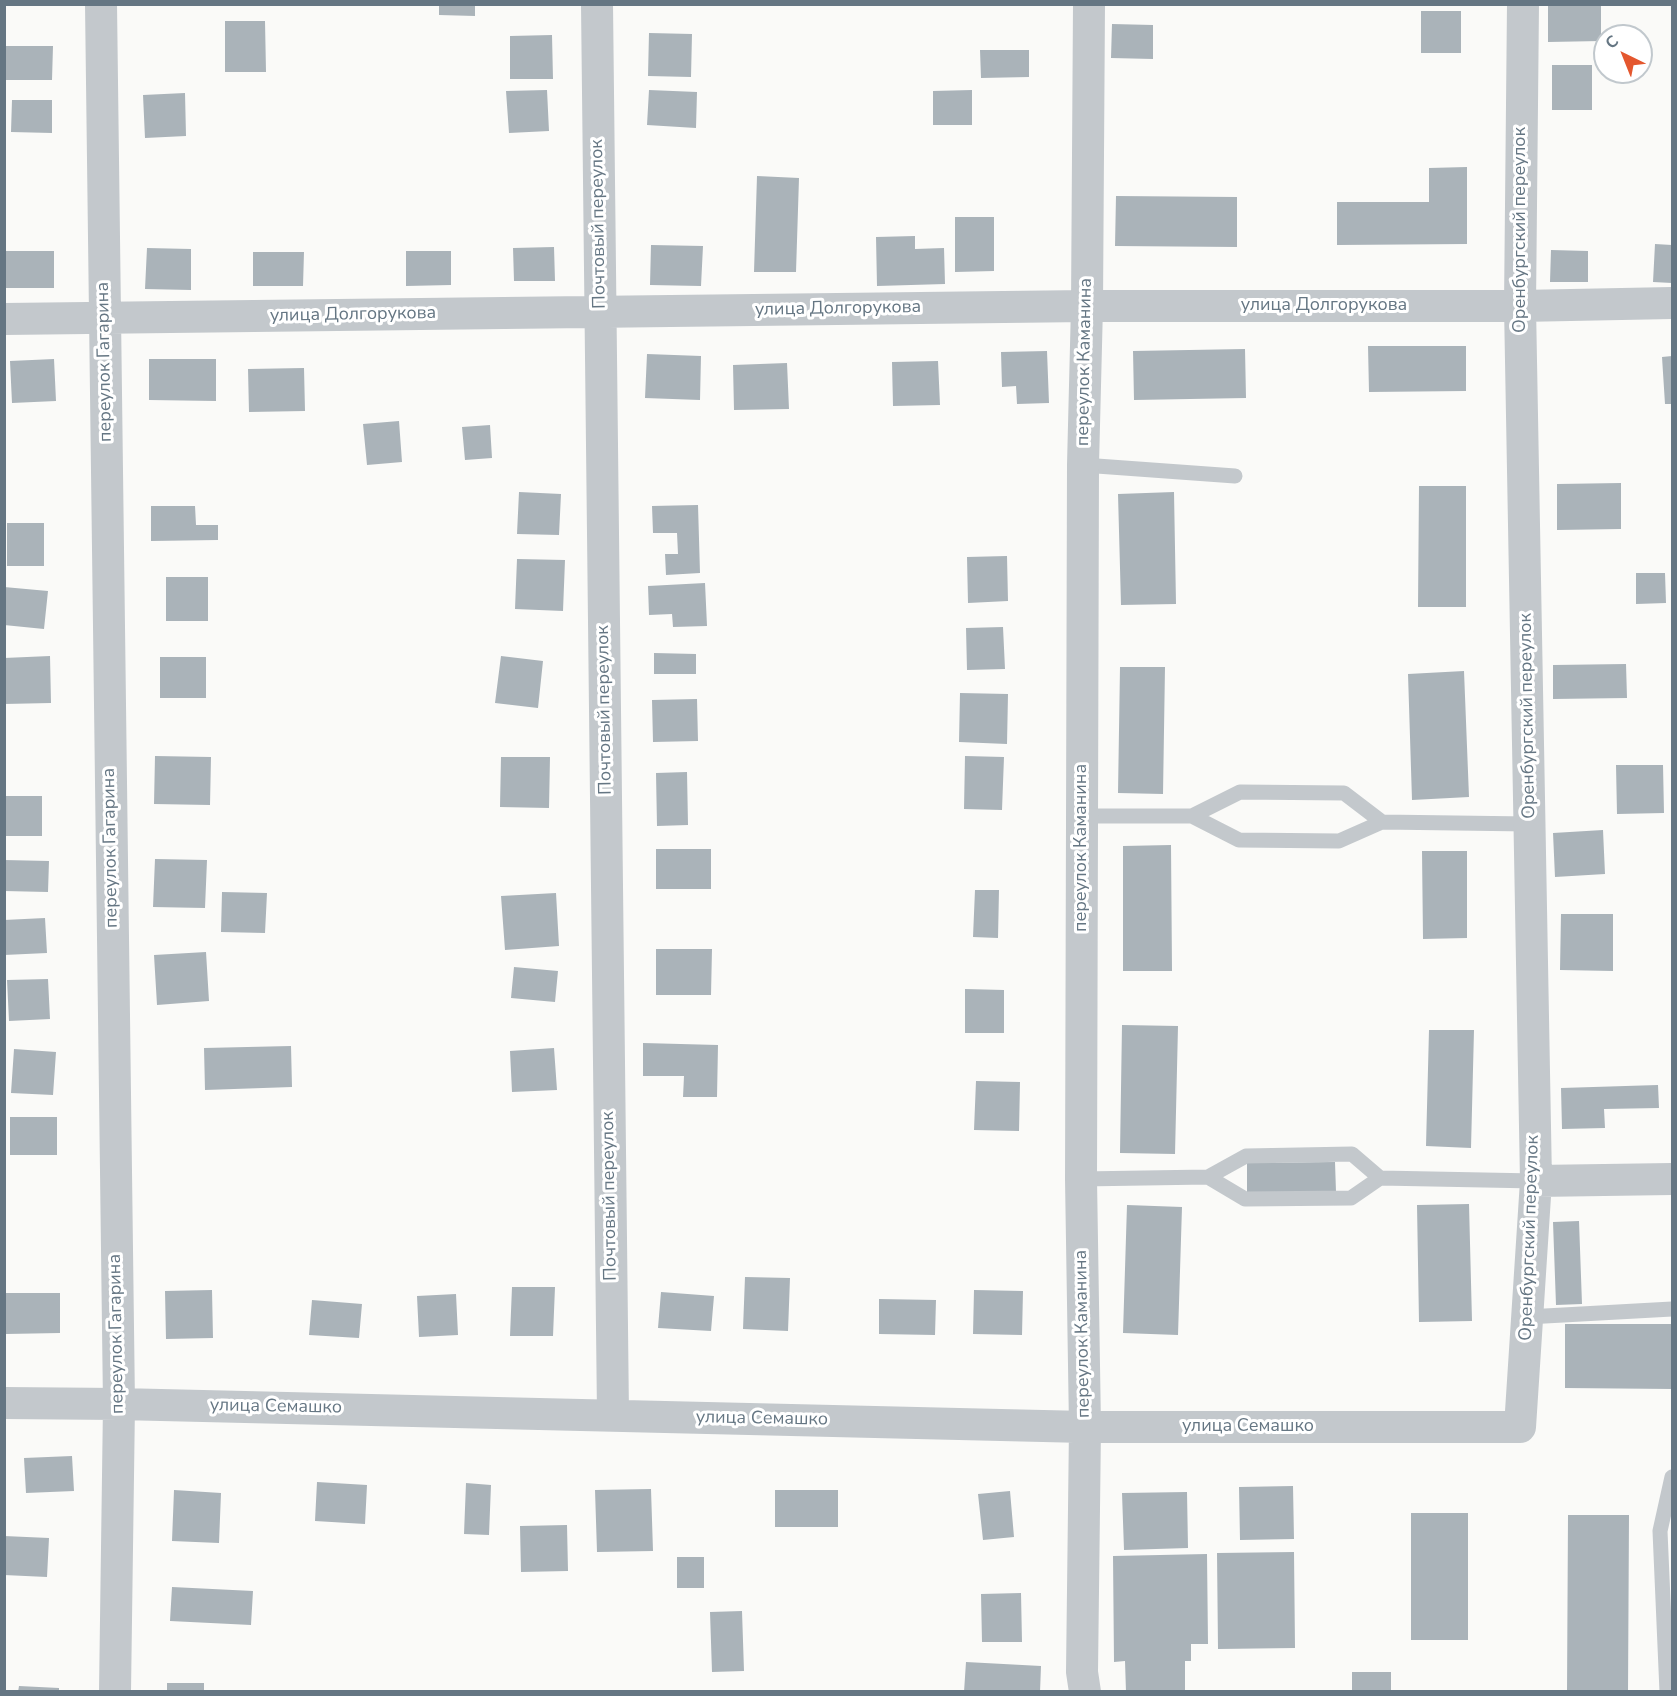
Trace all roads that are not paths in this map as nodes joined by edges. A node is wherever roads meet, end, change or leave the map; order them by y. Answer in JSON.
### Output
{"nodes":[{"id":1,"x":101,"y":4,"type":"edge"},
{"id":2,"x":597,"y":4,"type":"edge"},
{"id":3,"x":1089,"y":4,"type":"edge"},
{"id":4,"x":1523,"y":4,"type":"edge"},
{"id":5,"x":1672,"y":303,"type":"edge"},
{"id":6,"x":1087,"y":306,"type":"junction"},
{"id":7,"x":1520,"y":306,"type":"junction"},
{"id":8,"x":600,"y":312,"type":"junction"},
{"id":9,"x":104,"y":318,"type":"junction"},
{"id":10,"x":4,"y":319,"type":"edge"},
{"id":11,"x":1083,"y":465,"type":"junction"},
{"id":12,"x":1235,"y":476,"type":"dead end"},
{"id":13,"x":1083,"y":816,"type":"junction"},
{"id":14,"x":1192,"y":816,"type":"junction"},
{"id":15,"x":1382,"y":822,"type":"junction"},
{"id":16,"x":1529,"y":824,"type":"junction"},
{"id":17,"x":1208,"y":1177,"type":"junction"},
{"id":18,"x":1380,"y":1178,"type":"junction"},
{"id":19,"x":1081,"y":1179,"type":"junction"},
{"id":20,"x":1672,"y":1179,"type":"edge"},
{"id":21,"x":1536,"y":1181,"type":"junction"},
{"id":22,"x":1672,"y":1309,"type":"edge"},
{"id":23,"x":1527,"y":1317,"type":"junction"},
{"id":24,"x":4,"y":1403,"type":"edge"},
{"id":25,"x":119,"y":1404,"type":"junction"},
{"id":26,"x":613,"y":1415,"type":"junction"},
{"id":27,"x":1085,"y":1427,"type":"junction"},
{"id":28,"x":1520,"y":1427,"type":"joint"},
{"id":29,"x":1672,"y":1477,"type":"edge"},
{"id":30,"x":115,"y":1692,"type":"edge"},
{"id":31,"x":1085,"y":1692,"type":"edge"},
{"id":32,"x":1667,"y":1692,"type":"edge"}],
"edges":[{"from":1,"to":9,"type":"street","name":"переулок Гагарина"},
{"from":2,"to":8,"type":"street","name":"Почтовый переулок"},
{"from":3,"to":6,"type":"street","name":"переулок Каманина"},
{"from":4,"to":7,"type":"street","name":"Оренбургский переулок"},
{"from":5,"to":7,"type":"street","name":"улица Долгорукова"},
{"from":6,"to":7,"type":"street","name":"улица Долгорукова"},
{"from":6,"to":8,"type":"street","name":"улица Долгорукова"},
{"from":6,"to":11,"type":"street","name":"переулок Каманина"},
{"from":7,"to":16,"type":"street","name":"Оренбургский переулок"},
{"from":8,"to":9,"type":"street","name":"улица Долгорукова"},
{"from":8,"to":26,"type":"street","name":"Почтовый переулок"},
{"from":9,"to":10,"type":"street","name":"улица Долгорукова"},
{"from":9,"to":25,"type":"street","name":"переулок Гагарина"},
{"from":11,"to":12,"type":"lane"},
{"from":11,"to":13,"type":"street","name":"переулок Каманина"},
{"from":13,"to":14,"type":"lane"},
{"from":13,"to":19,"type":"street","name":"переулок Каманина"},
{"from":14,"to":15,"type":"lane"},
{"from":14,"to":15,"type":"lane"},
{"from":15,"to":16,"type":"lane"},
{"from":16,"to":21,"type":"street","name":"Оренбургский переулок"},
{"from":17,"to":18,"type":"lane"},
{"from":17,"to":18,"type":"lane"},
{"from":17,"to":19,"type":"lane"},
{"from":18,"to":21,"type":"lane"},
{"from":19,"to":27,"type":"street","name":"переулок Каманина"},
{"from":20,"to":21,"type":"street"},
{"from":21,"to":23,"type":"street","name":"Оренбургский переулок"},
{"from":22,"to":23,"type":"lane"},
{"from":23,"to":28,"type":"street","name":"Оренбургский переулок"},
{"from":24,"to":25,"type":"street","name":"улица Семашко"},
{"from":25,"to":26,"type":"street","name":"улица Семашко"},
{"from":25,"to":30,"type":"street","name":"переулок Гагарина"},
{"from":26,"to":27,"type":"street","name":"улица Семашко"},
{"from":27,"to":28,"type":"street","name":"улица Семашко"},
{"from":27,"to":31,"type":"street","name":"переулок Каманина"},
{"from":29,"to":32,"type":"lane"}]}
